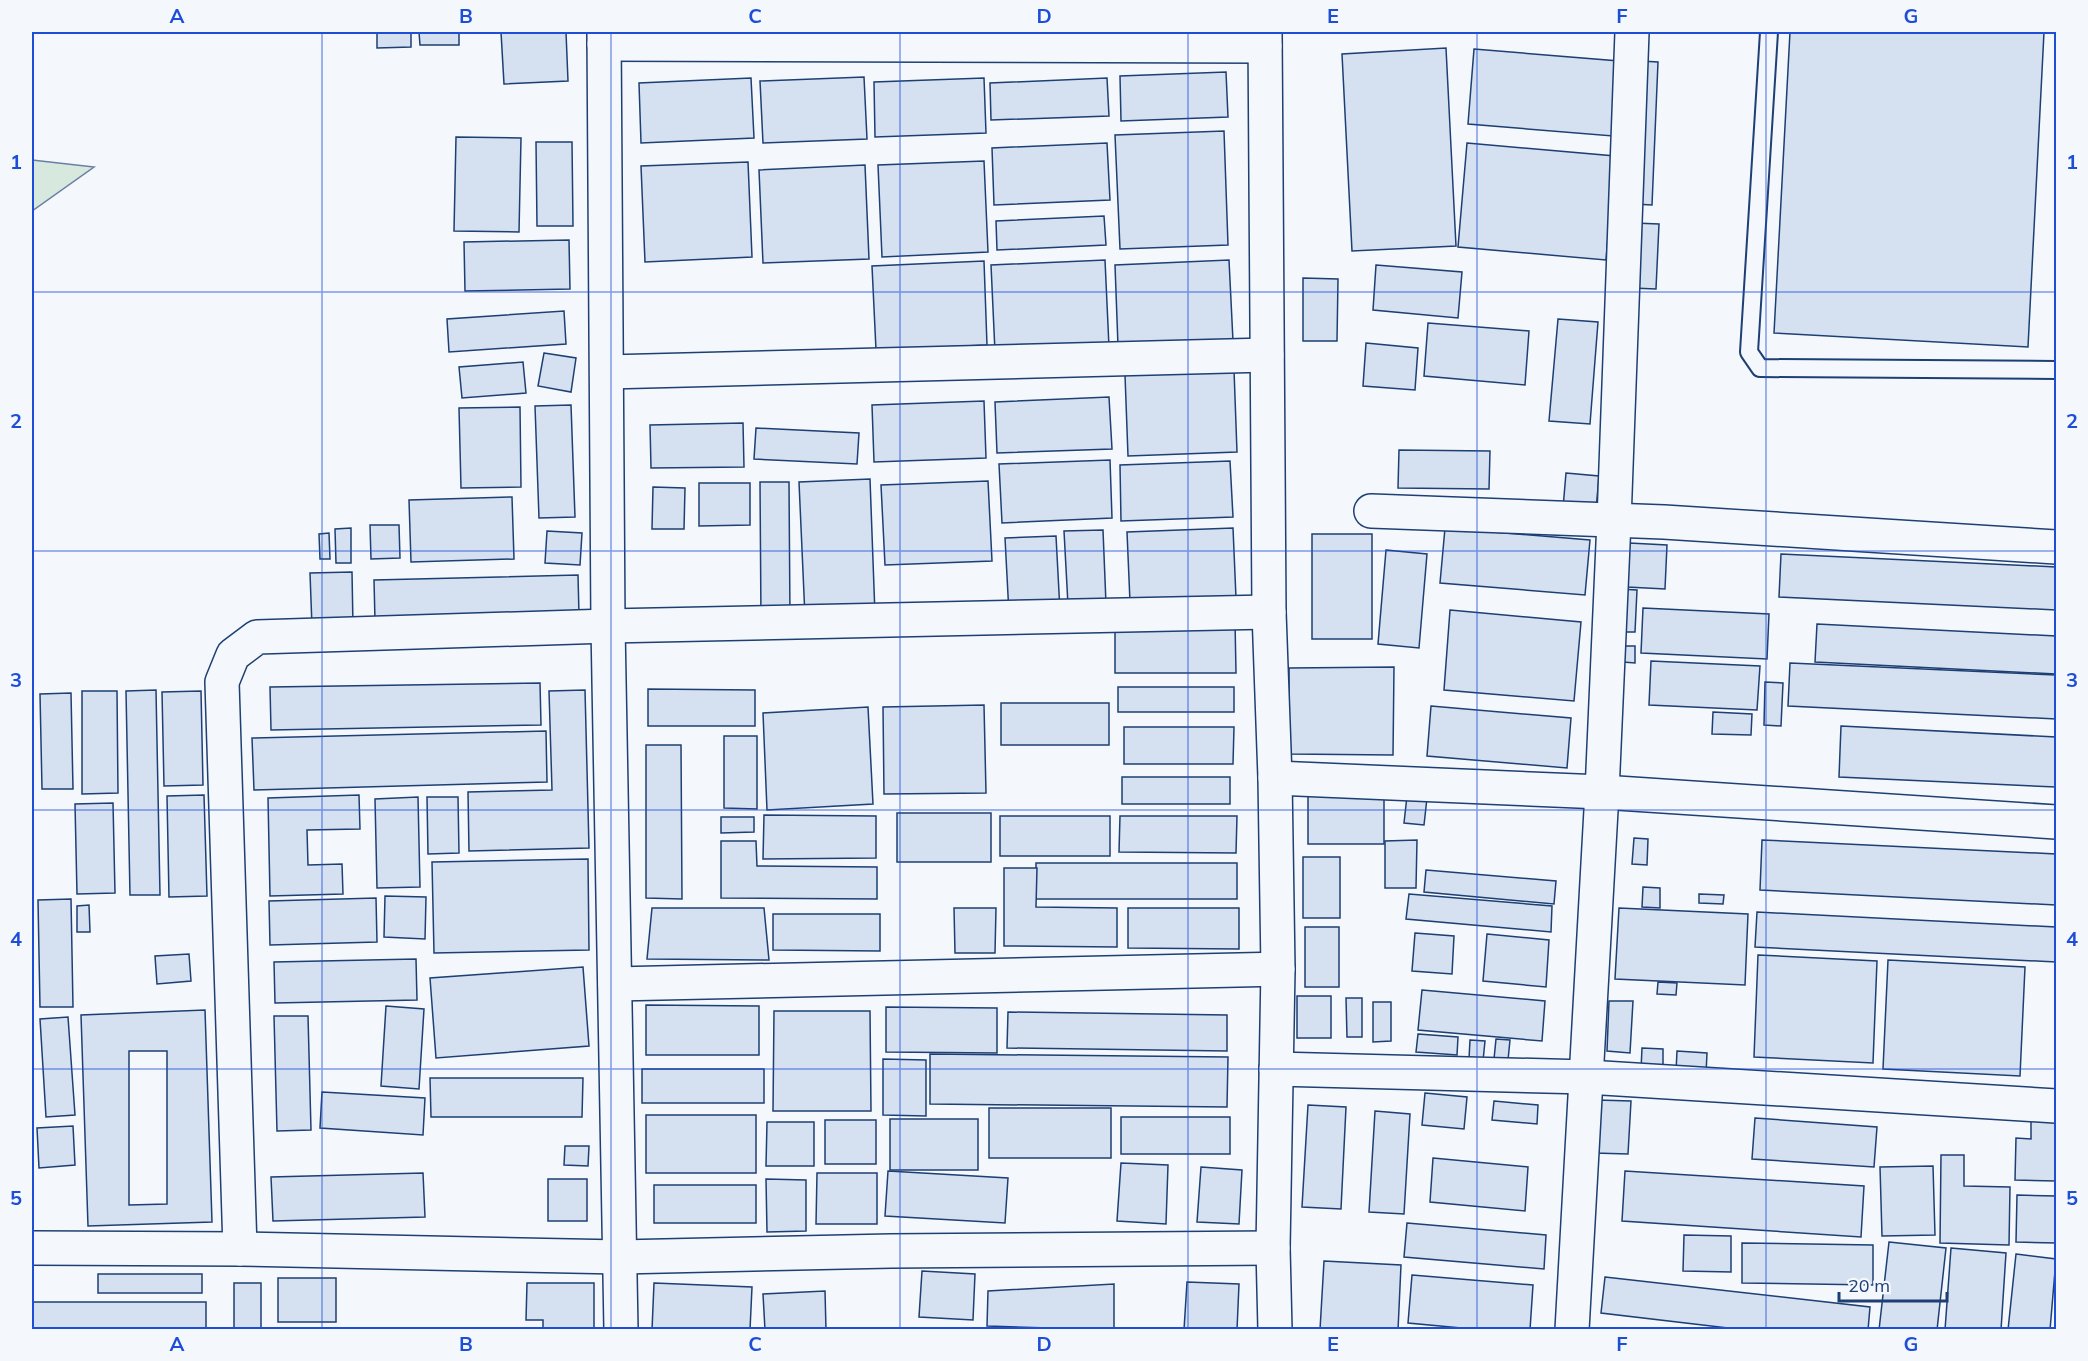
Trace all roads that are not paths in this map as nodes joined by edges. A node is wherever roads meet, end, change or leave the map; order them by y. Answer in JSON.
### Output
{"nodes":[{"id":1,"x":1632,"y":32,"type":"edge"},
{"id":2,"x":1769,"y":32,"type":"edge"},
{"id":3,"x":604,"y":38,"type":"edge"},
{"id":4,"x":1265,"y":39,"type":"edge"},
{"id":5,"x":1267,"y":355,"type":"junction"},
{"id":6,"x":2056,"y":370,"type":"edge"},
{"id":7,"x":607,"y":372,"type":"junction"},
{"id":8,"x":1371,"y":511,"type":"dead end"},
{"id":9,"x":1614,"y":521,"type":"junction"},
{"id":10,"x":2056,"y":547,"type":"edge"},
{"id":11,"x":1269,"y":612,"type":"junction"},
{"id":12,"x":608,"y":626,"type":"junction"},
{"id":13,"x":1275,"y":778,"type":"junction"},
{"id":14,"x":1602,"y":792,"type":"junction"},
{"id":15,"x":2056,"y":822,"type":"edge"},
{"id":16,"x":1278,"y":969,"type":"junction"},
{"id":17,"x":615,"y":984,"type":"junction"},
{"id":18,"x":1276,"y":1069,"type":"junction"},
{"id":19,"x":1587,"y":1077,"type":"junction"},
{"id":20,"x":2056,"y":1106,"type":"edge"},
{"id":21,"x":32,"y":1248,"type":"edge"},
{"id":22,"x":1273,"y":1248,"type":"junction"},
{"id":23,"x":240,"y":1249,"type":"junction"},
{"id":24,"x":620,"y":1257,"type":"junction"},
{"id":25,"x":621,"y":1329,"type":"edge"},
{"id":26,"x":1275,"y":1329,"type":"edge"},
{"id":27,"x":1572,"y":1329,"type":"edge"}],
"edges":[{"from":1,"to":9,"type":"street"},
{"from":2,"to":6,"type":"lane"},
{"from":3,"to":4,"type":"street"},
{"from":3,"to":7,"type":"street"},
{"from":4,"to":5,"type":"street"},
{"from":5,"to":7,"type":"street"},
{"from":5,"to":11,"type":"street"},
{"from":7,"to":12,"type":"street"},
{"from":8,"to":9,"type":"street"},
{"from":9,"to":10,"type":"street"},
{"from":9,"to":14,"type":"street"},
{"from":11,"to":12,"type":"street"},
{"from":11,"to":13,"type":"street"},
{"from":12,"to":17,"type":"street"},
{"from":12,"to":23,"type":"street"},
{"from":13,"to":14,"type":"street"},
{"from":13,"to":16,"type":"street"},
{"from":14,"to":15,"type":"street"},
{"from":14,"to":19,"type":"street"},
{"from":16,"to":17,"type":"street"},
{"from":16,"to":18,"type":"street"},
{"from":17,"to":24,"type":"street"},
{"from":18,"to":19,"type":"street"},
{"from":18,"to":22,"type":"street"},
{"from":19,"to":20,"type":"street"},
{"from":19,"to":27,"type":"street"},
{"from":21,"to":23,"type":"street"},
{"from":22,"to":24,"type":"street"},
{"from":22,"to":26,"type":"street"},
{"from":23,"to":24,"type":"street"},
{"from":24,"to":25,"type":"street"}]}
